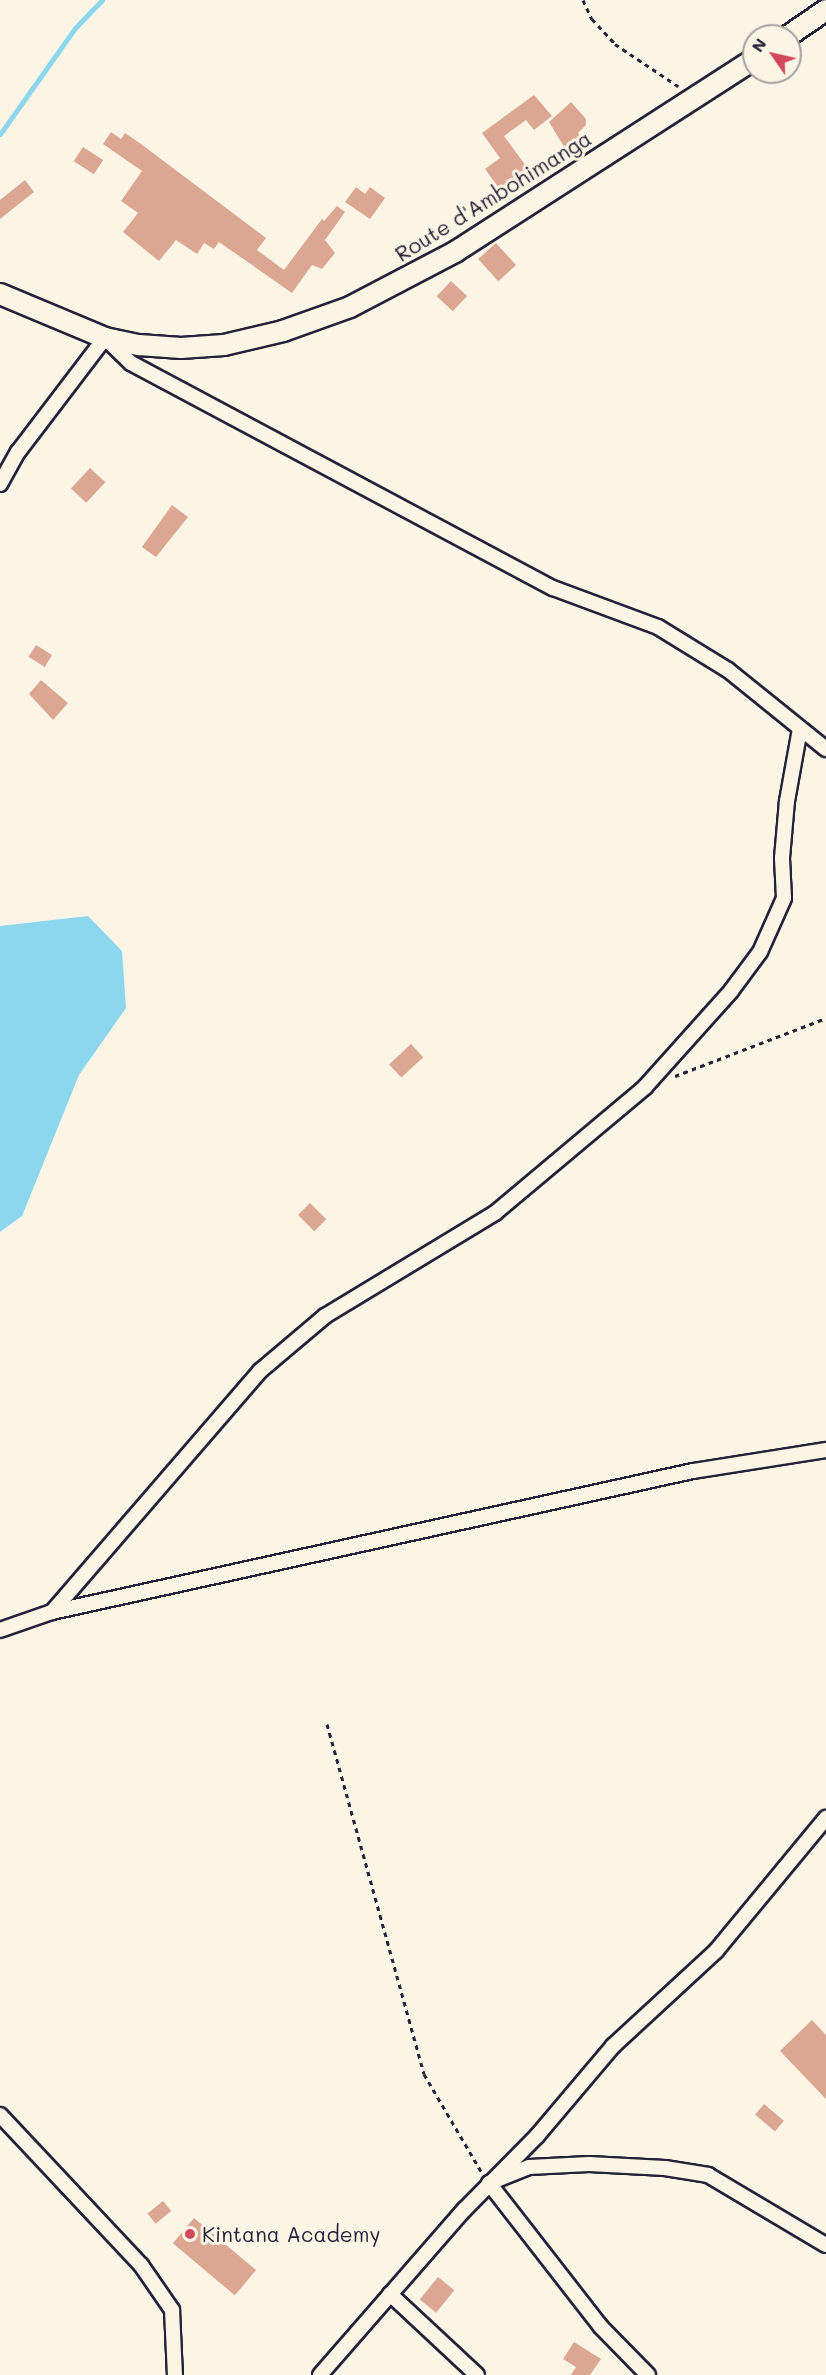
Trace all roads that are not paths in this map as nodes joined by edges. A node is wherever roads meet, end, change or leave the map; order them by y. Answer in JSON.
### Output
{"nodes":[{"id":1,"x":826,"y":10,"type":"edge"},
{"id":2,"x":802,"y":26,"type":"edge"},
{"id":3,"x":742,"y":67,"type":"edge"},
{"id":4,"x":0,"y":294,"type":"edge"},
{"id":5,"x":105,"y":338,"type":"junction"},
{"id":6,"x":0,"y":484,"type":"edge"},
{"id":7,"x":800,"y":729,"type":"junction"},
{"id":8,"x":826,"y":749,"type":"edge"},
{"id":9,"x":826,"y":1450,"type":"edge"},
{"id":10,"x":52,"y":1612,"type":"junction"},
{"id":11,"x":0,"y":1630,"type":"edge"},
{"id":12,"x":826,"y":1818,"type":"edge"},
{"id":13,"x":0,"y":2115,"type":"edge"},
{"id":14,"x":489,"y":2183,"type":"junction"},
{"id":15,"x":826,"y":2246,"type":"edge"},
{"id":16,"x":390,"y":2294,"type":"junction"},
{"id":17,"x":175,"y":2375,"type":"edge"},
{"id":18,"x":320,"y":2375,"type":"edge"},
{"id":19,"x":477,"y":2375,"type":"edge"},
{"id":20,"x":648,"y":2375,"type":"edge"}],
"edges":[{"from":1,"to":2,"type":"street"},
{"from":3,"to":5,"type":"street","name":"Route d'Ambohimanga"},
{"from":4,"to":5,"type":"street","name":"Route d'Ambohimanga"},
{"from":5,"to":6,"type":"street"},
{"from":5,"to":7,"type":"street"},
{"from":7,"to":8,"type":"street"},
{"from":7,"to":10,"type":"street"},
{"from":9,"to":10,"type":"street"},
{"from":10,"to":11,"type":"street"},
{"from":12,"to":14,"type":"street"},
{"from":13,"to":17,"type":"street"},
{"from":14,"to":15,"type":"street"},
{"from":14,"to":16,"type":"street"},
{"from":14,"to":20,"type":"street"},
{"from":16,"to":18,"type":"street"},
{"from":16,"to":19,"type":"street"}]}
